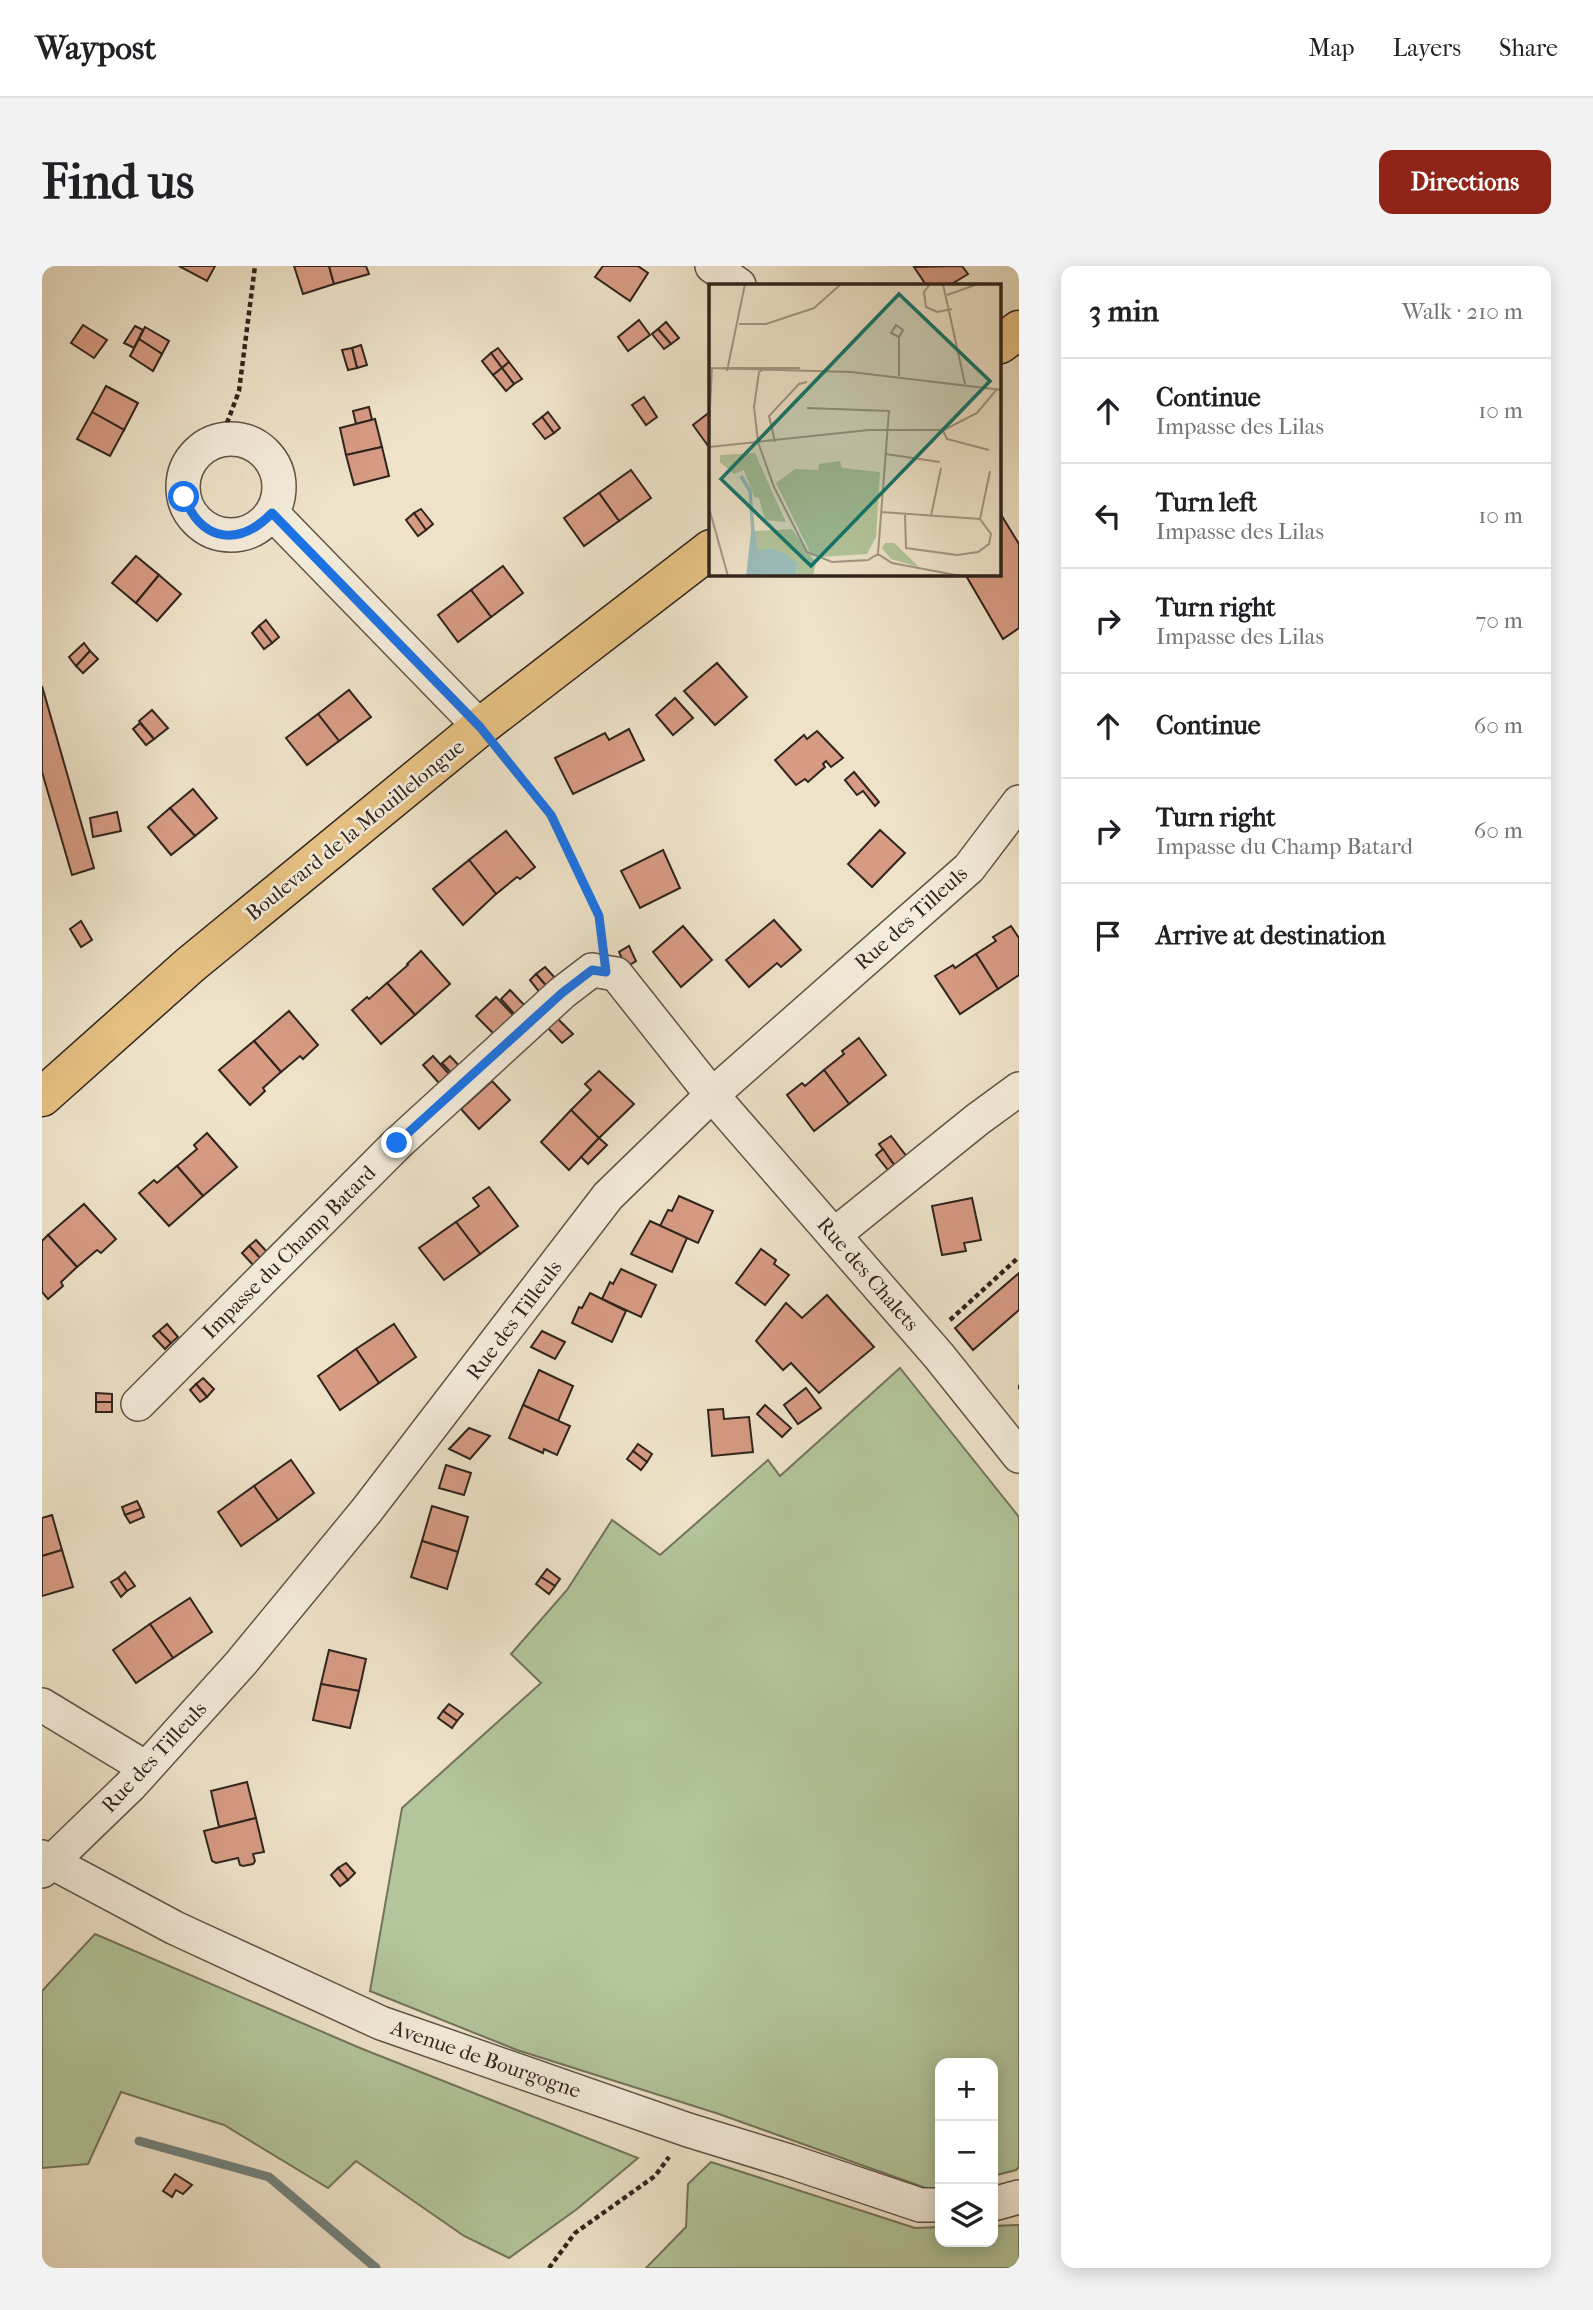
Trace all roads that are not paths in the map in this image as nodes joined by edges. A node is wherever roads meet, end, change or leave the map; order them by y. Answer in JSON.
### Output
{"nodes":[{"id":1,"x":712,"y":266,"type":"edge"},
{"id":2,"x":738,"y":284,"type":"edge"},
{"id":3,"x":1019,"y":330,"type":"edge"},
{"id":4,"x":1002,"y":343,"type":"edge"},
{"id":5,"x":272,"y":513,"type":"junction"},
{"id":6,"x":709,"y":551,"type":"edge"},
{"id":7,"x":480,"y":727,"type":"junction"},
{"id":8,"x":1019,"y":802,"type":"edge"},
{"id":9,"x":1019,"y":1089,"type":"edge"},
{"id":10,"x":712,"y":1095,"type":"junction"},
{"id":11,"x":42,"y":1097,"type":"edge"},
{"id":12,"x":834,"y":1235,"type":"junction"},
{"id":13,"x":138,"y":1404,"type":"dead end"},
{"id":14,"x":1019,"y":1456,"type":"edge"},
{"id":15,"x":42,"y":1705,"type":"edge"},
{"id":16,"x":146,"y":1768,"type":"junction"},
{"id":17,"x":45,"y":1863,"type":"edge"},
{"id":18,"x":1019,"y":2197,"type":"edge"},
{"id":19,"x":998,"y":2203,"type":"edge"},
{"id":20,"x":935,"y":2205,"type":"edge"}],
"edges":[{"from":1,"to":2,"type":"street"},
{"from":3,"to":4,"type":"main road"},
{"from":5,"to":5,"type":"street"},
{"from":5,"to":7,"type":"street"},
{"from":6,"to":7,"type":"main road","name":"Boulevard de la Mouillelongue"},
{"from":7,"to":11,"type":"main road","name":"Boulevard de la Mouillelongue"},
{"from":8,"to":10,"type":"street","name":"Rue des Tilleuls"},
{"from":9,"to":12,"type":"street"},
{"from":10,"to":12,"type":"street","name":"Rue des Chalets"},
{"from":10,"to":13,"type":"street","name":"Impasse du Champ Batard"},
{"from":10,"to":16,"type":"street","name":"Rue des Tilleuls"},
{"from":12,"to":14,"type":"street","name":"Rue des Chalets"},
{"from":15,"to":16,"type":"street"},
{"from":16,"to":17,"type":"street","name":"Rue des Tilleuls"},
{"from":17,"to":20,"type":"street","name":"Avenue de Bourgogne"},
{"from":18,"to":19,"type":"street"}]}
